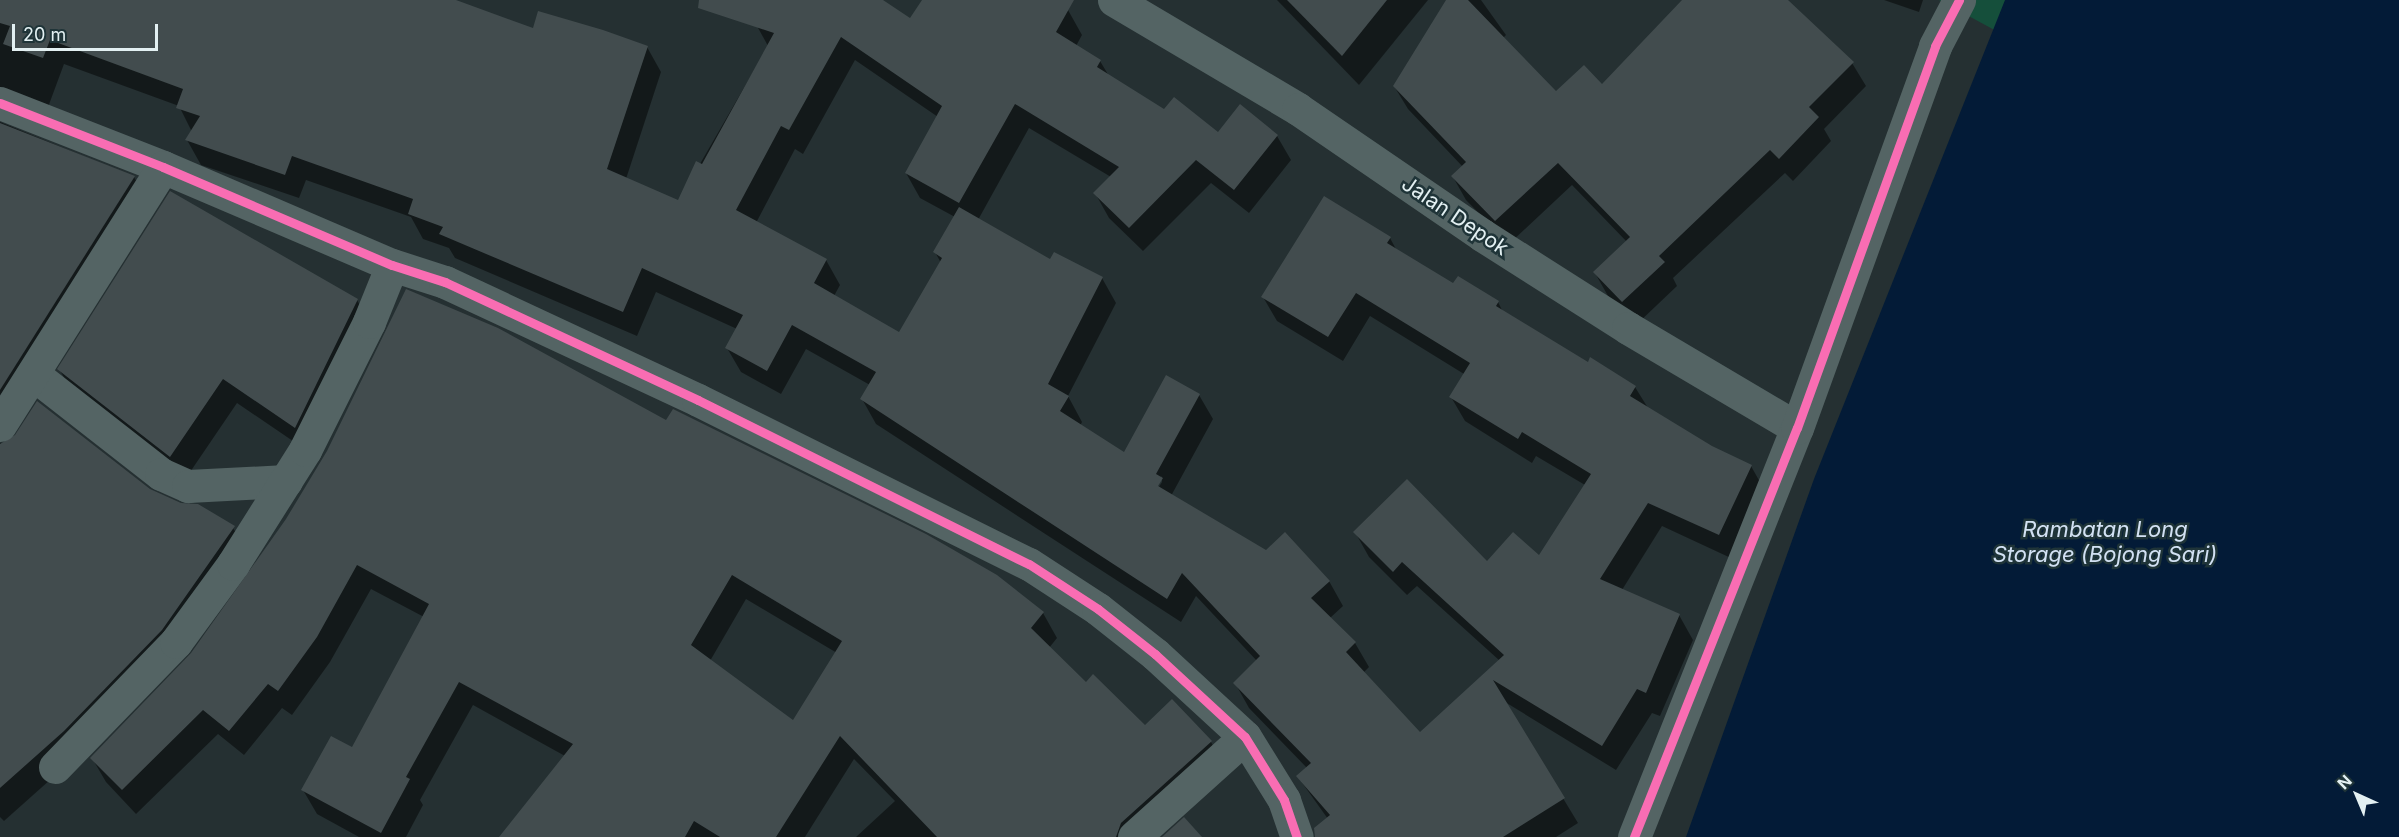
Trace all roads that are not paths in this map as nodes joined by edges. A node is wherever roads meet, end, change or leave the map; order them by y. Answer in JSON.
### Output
{"nodes":[{"id":1,"x":1114,"y":0,"type":"edge"},
{"id":2,"x":1933,"y":0,"type":"edge"},
{"id":3,"x":1959,"y":0,"type":"edge"},
{"id":4,"x":1935,"y":46,"type":"junction"},
{"id":5,"x":0,"y":103,"type":"edge"},
{"id":6,"x":164,"y":167,"type":"junction"},
{"id":7,"x":392,"y":265,"type":"junction"},
{"id":8,"x":33,"y":374,"type":"junction"},
{"id":9,"x":0,"y":425,"type":"edge"},
{"id":10,"x":1797,"y":428,"type":"junction"},
{"id":11,"x":285,"y":481,"type":"junction"},
{"id":12,"x":1245,"y":737,"type":"junction"},
{"id":13,"x":55,"y":767,"type":"dead end"},
{"id":14,"x":1134,"y":837,"type":"edge"},
{"id":15,"x":1297,"y":837,"type":"edge"},
{"id":16,"x":1634,"y":837,"type":"edge"}],
"edges":[{"from":1,"to":10,"type":"street","name":"Jalan Depok"},
{"from":2,"to":4,"type":"street"},
{"from":3,"to":4,"type":"street"},
{"from":4,"to":10,"type":"street"},
{"from":5,"to":6,"type":"street"},
{"from":6,"to":7,"type":"street"},
{"from":6,"to":8,"type":"street"},
{"from":7,"to":11,"type":"street"},
{"from":7,"to":12,"type":"street"},
{"from":8,"to":9,"type":"street"},
{"from":8,"to":11,"type":"street"},
{"from":10,"to":16,"type":"street"},
{"from":11,"to":13,"type":"street"},
{"from":12,"to":14,"type":"street"},
{"from":12,"to":15,"type":"street"}]}
